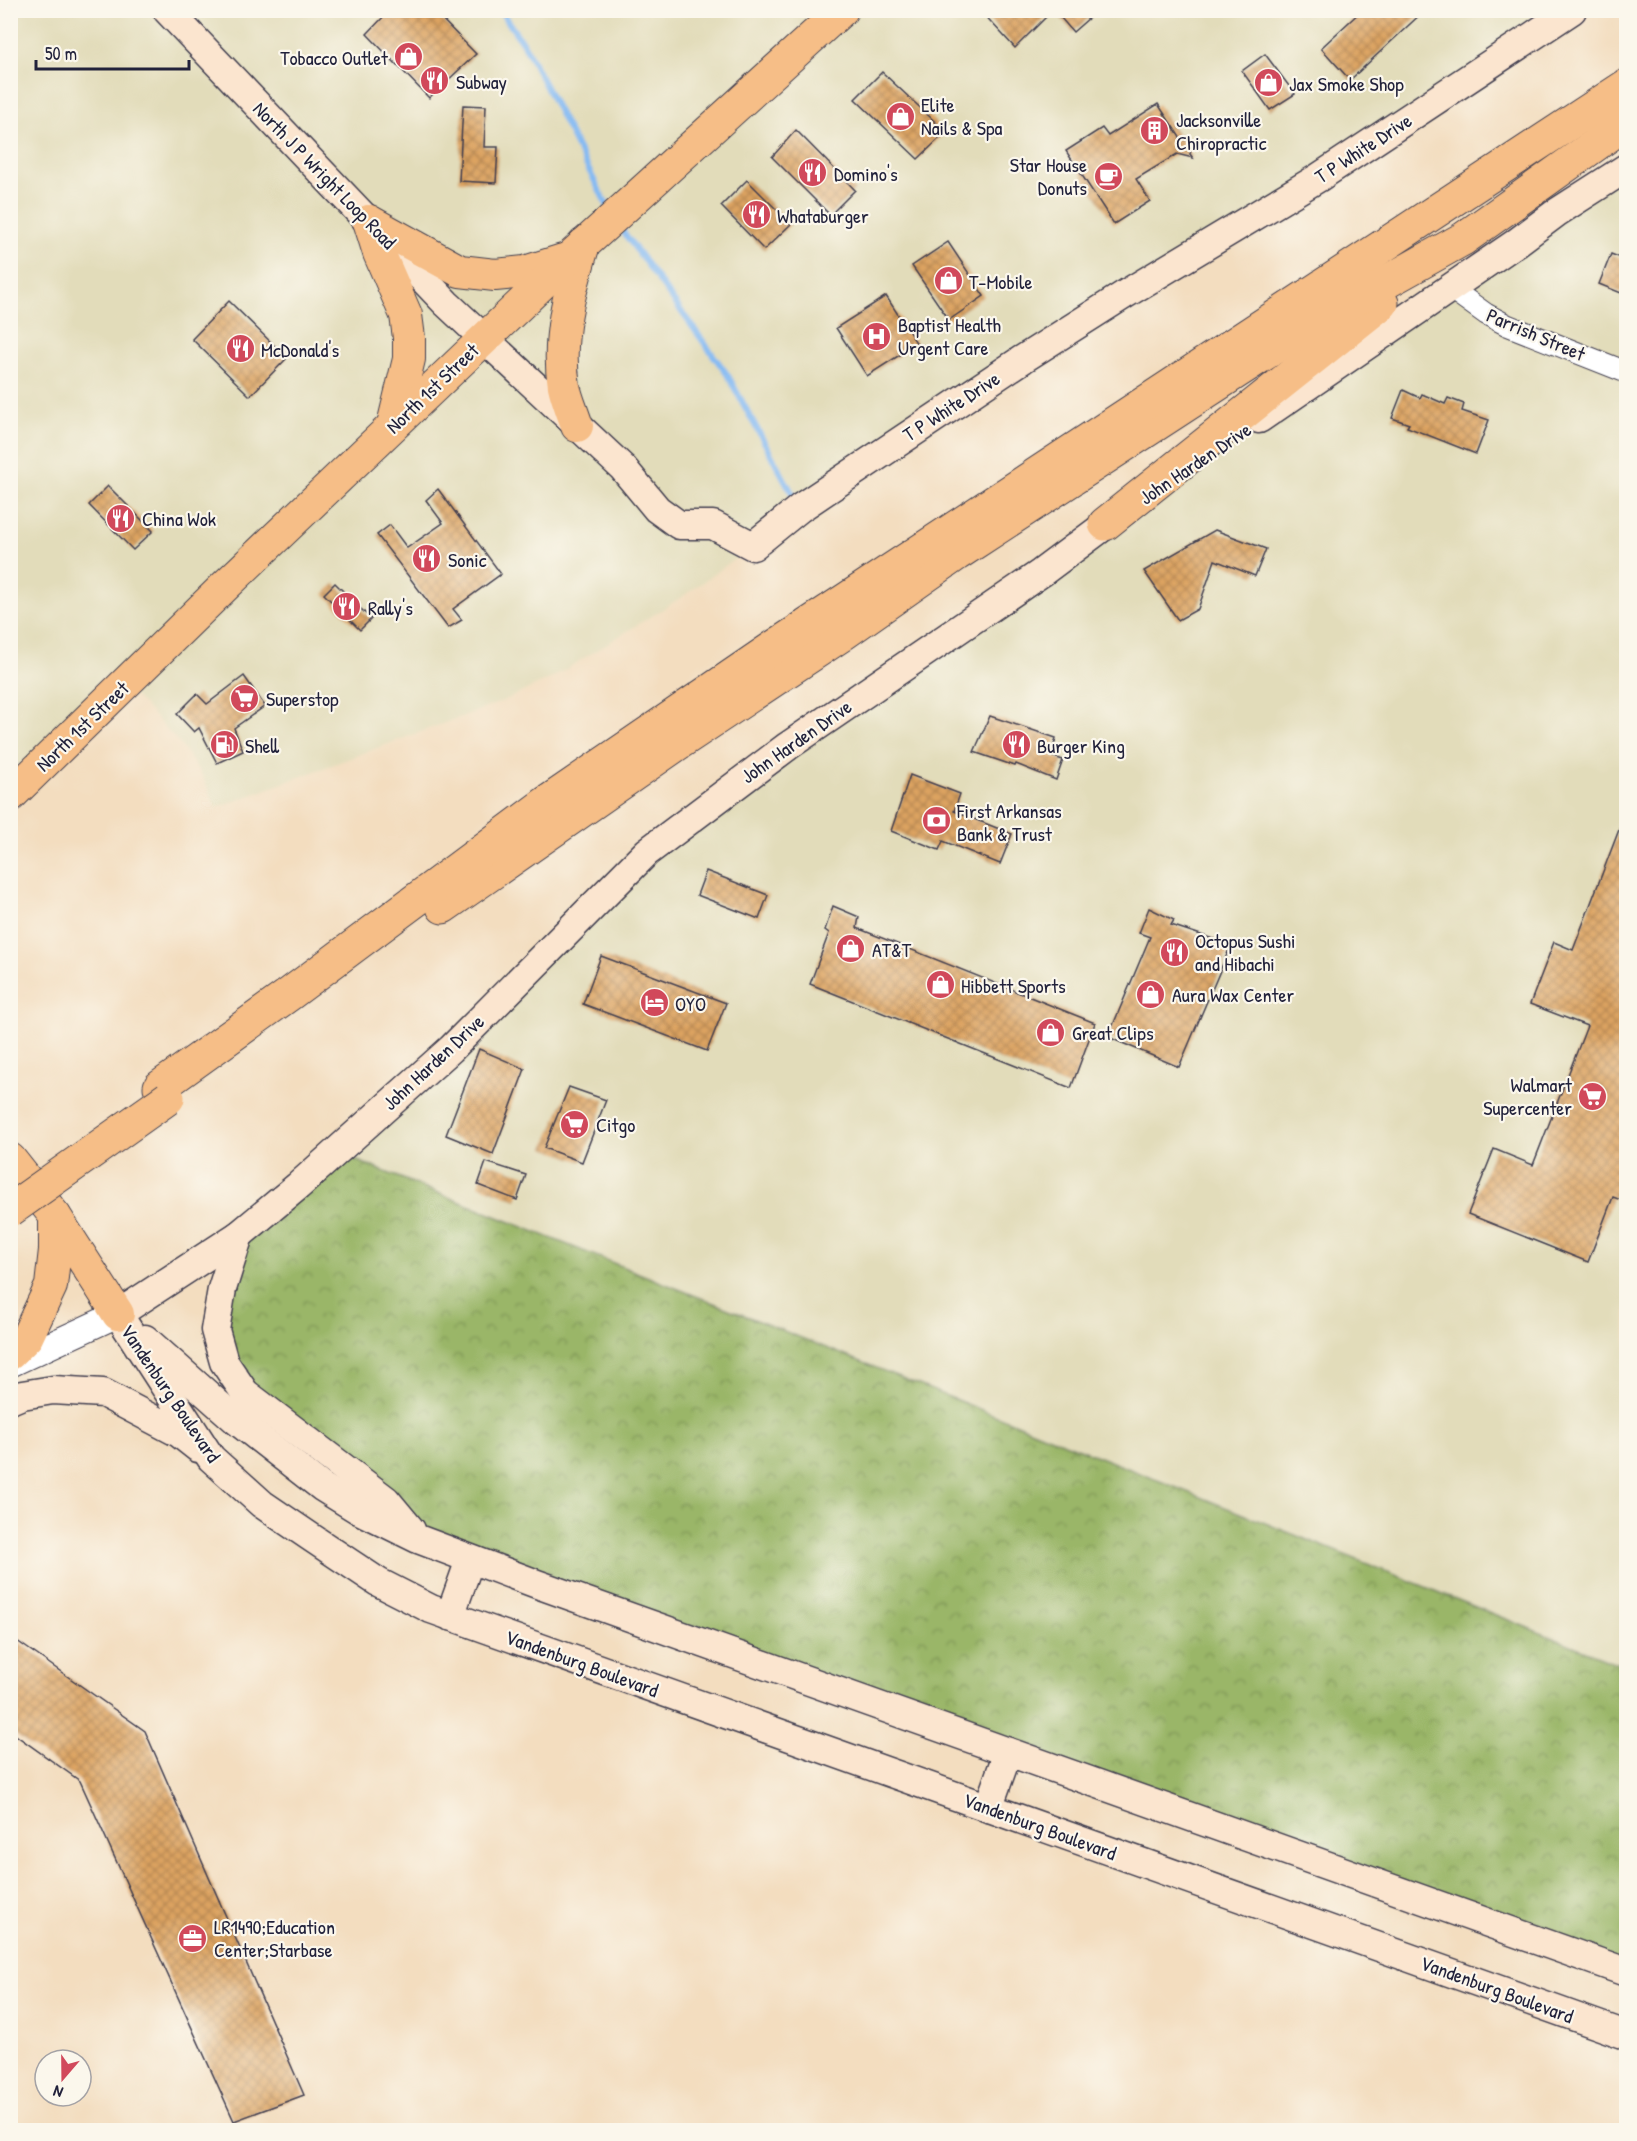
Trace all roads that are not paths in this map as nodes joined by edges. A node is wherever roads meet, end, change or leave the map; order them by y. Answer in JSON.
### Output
{"nodes":[{"id":1,"x":166,"y":10,"type":"edge"},
{"id":2,"x":842,"y":10,"type":"edge"},
{"id":3,"x":1572,"y":10,"type":"edge"},
{"id":4,"x":1626,"y":86,"type":"edge"},
{"id":5,"x":1626,"y":123,"type":"edge"},
{"id":6,"x":1626,"y":168,"type":"edge"},
{"id":7,"x":369,"y":221,"type":"junction"},
{"id":8,"x":1463,"y":239,"type":"junction"},
{"id":9,"x":576,"y":251,"type":"junction"},
{"id":10,"x":1449,"y":288,"type":"junction"},
{"id":11,"x":483,"y":339,"type":"junction"},
{"id":12,"x":1626,"y":372,"type":"edge"},
{"id":13,"x":393,"y":425,"type":"junction"},
{"id":14,"x":577,"y":426,"type":"junction"},
{"id":15,"x":1105,"y":524,"type":"junction"},
{"id":16,"x":21,"y":786,"type":"edge"},
{"id":17,"x":164,"y":1092,"type":"junction"},
{"id":18,"x":10,"y":1159,"type":"edge"},
{"id":19,"x":10,"y":1193,"type":"edge"},
{"id":20,"x":10,"y":1210,"type":"edge"},
{"id":21,"x":55,"y":1216,"type":"junction"},
{"id":22,"x":239,"y":1235,"type":"junction"},
{"id":23,"x":118,"y":1314,"type":"junction"},
{"id":24,"x":10,"y":1354,"type":"edge"},
{"id":25,"x":10,"y":1364,"type":"edge"},
{"id":26,"x":10,"y":1400,"type":"edge"},
{"id":27,"x":211,"y":1458,"type":"junction"},
{"id":28,"x":418,"y":1539,"type":"junction"},
{"id":29,"x":470,"y":1560,"type":"junction"},
{"id":30,"x":450,"y":1616,"type":"junction"},
{"id":31,"x":1008,"y":1752,"type":"junction"},
{"id":32,"x":988,"y":1808,"type":"junction"},
{"id":33,"x":1626,"y":1972,"type":"edge"},
{"id":34,"x":1626,"y":2035,"type":"edge"}],
"edges":[{"from":1,"to":7,"type":"main road","name":"North J P Wright Loop Road"},
{"from":2,"to":9,"type":"main road","name":"North 1st Street"},
{"from":3,"to":14,"type":"main road","name":"T P White Drive"},
{"from":4,"to":17,"type":"highway"},
{"from":5,"to":8,"type":"highway"},
{"from":6,"to":10,"type":"main road","name":"John Harden Drive"},
{"from":7,"to":9,"type":"main road"},
{"from":7,"to":11,"type":"main road","name":"North J P Wright Loop Road"},
{"from":7,"to":13,"type":"main road"},
{"from":8,"to":15,"type":"highway"},
{"from":8,"to":17,"type":"highway"},
{"from":9,"to":11,"type":"main road","name":"North 1st Street"},
{"from":9,"to":14,"type":"main road"},
{"from":10,"to":12,"type":"street","name":"Parrish Street"},
{"from":10,"to":15,"type":"main road","name":"John Harden Drive"},
{"from":11,"to":13,"type":"main road","name":"North 1st Street"},
{"from":11,"to":14,"type":"main road","name":"T P White Drive"},
{"from":13,"to":16,"type":"main road","name":"North 1st Street"},
{"from":15,"to":22,"type":"main road","name":"John Harden Drive"},
{"from":17,"to":19,"type":"highway"},
{"from":17,"to":20,"type":"highway","bridge":true},
{"from":18,"to":21,"type":"main road"},
{"from":21,"to":23,"type":"main road"},
{"from":21,"to":24,"type":"main road"},
{"from":22,"to":23,"type":"main road","name":"John Harden Drive"},
{"from":22,"to":28,"type":"main road"},
{"from":23,"to":25,"type":"street","name":"John Harden Drive"},
{"from":23,"to":27,"type":"main road","name":"Vandenburg Boulevard"},
{"from":23,"to":28,"type":"main road","name":"Vandenburg Boulevard"},
{"from":26,"to":27,"type":"main road"},
{"from":27,"to":30,"type":"main road","name":"Vandenburg Boulevard"},
{"from":28,"to":29,"type":"main road","name":"Vandenburg Boulevard"},
{"from":29,"to":30,"type":"main road"},
{"from":29,"to":31,"type":"main road","name":"Vandenburg Boulevard"},
{"from":30,"to":32,"type":"main road","name":"Vandenburg Boulevard"},
{"from":31,"to":32,"type":"main road"},
{"from":31,"to":33,"type":"main road","name":"Vandenburg Boulevard"},
{"from":32,"to":34,"type":"main road","name":"Vandenburg Boulevard"}]}
